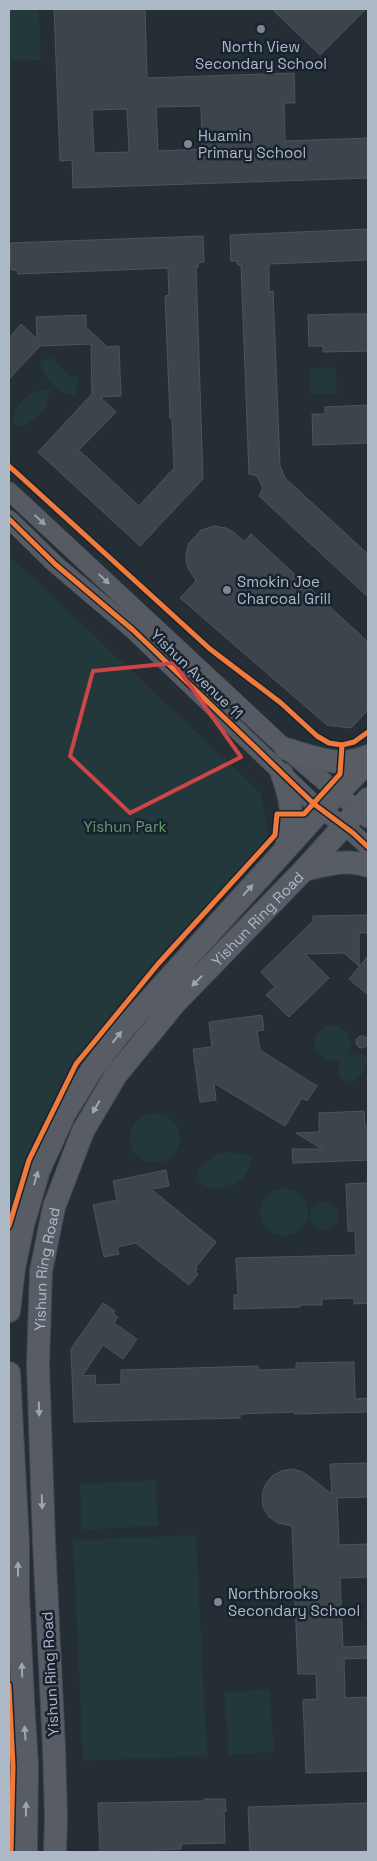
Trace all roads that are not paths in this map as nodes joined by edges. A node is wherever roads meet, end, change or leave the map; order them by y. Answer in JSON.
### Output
{"nodes":[{"id":1,"x":9,"y":491,"type":"edge"},
{"id":2,"x":9,"y":519,"type":"edge"},
{"id":3,"x":135,"y":609,"type":"junction"},
{"id":4,"x":133,"y":630,"type":"junction"},
{"id":5,"x":263,"y":725,"type":"junction"},
{"id":6,"x":286,"y":748,"type":"junction"},
{"id":7,"x":258,"y":750,"type":"junction"},
{"id":8,"x":368,"y":756,"type":"edge"},
{"id":9,"x":368,"y":762,"type":"edge"},
{"id":10,"x":282,"y":774,"type":"junction"},
{"id":11,"x":338,"y":792,"type":"junction"},
{"id":12,"x":322,"y":809,"type":"junction"},
{"id":13,"x":360,"y":814,"type":"edge"},
{"id":14,"x":368,"y":847,"type":"edge"},
{"id":15,"x":286,"y":848,"type":"junction"},
{"id":16,"x":368,"y":866,"type":"edge"},
{"id":17,"x":304,"y":870,"type":"junction"},
{"id":18,"x":9,"y":1311,"type":"edge"},
{"id":19,"x":9,"y":1373,"type":"edge"},
{"id":20,"x":26,"y":1852,"type":"edge"},
{"id":21,"x":55,"y":1852,"type":"edge"}],
"edges":[{"from":1,"to":3,"type":"street","name":"Yishun Avenue 11","one_way":true},
{"from":2,"to":4,"type":"street","name":"Yishun Avenue 11"},
{"from":3,"to":4,"type":"street"},
{"from":3,"to":5,"type":"street","name":"Yishun Avenue 11"},
{"from":4,"to":7,"type":"street","name":"Yishun Avenue 11"},
{"from":5,"to":6,"type":"street","name":"Yishun Avenue 11"},
{"from":5,"to":7,"type":"street"},
{"from":6,"to":8,"type":"main road"},
{"from":6,"to":11,"type":"street","name":"Yishun Avenue 11"},
{"from":7,"to":10,"type":"street","name":"Yishun Avenue 11"},
{"from":9,"to":11,"type":"main road","name":"Yishun Ring Road"},
{"from":10,"to":12,"type":"street","name":"Yishun Avenue 11"},
{"from":10,"to":15,"type":"main road"},
{"from":11,"to":12,"type":"main road","name":"Yishun Ring Road"},
{"from":11,"to":13,"type":"street","name":"Yishun Avenue 11"},
{"from":12,"to":13,"type":"street","name":"Yishun Avenue 11"},
{"from":12,"to":15,"type":"main road","name":"Yishun Ring Road"},
{"from":13,"to":14,"type":"street","name":"Yishun Avenue 11"},
{"from":13,"to":17,"type":"main road","name":"Yishun Ring Road"},
{"from":18,"to":15,"type":"main road","name":"Yishun Ring Road","one_way":true},
{"from":16,"to":17,"type":"main road"},
{"from":17,"to":21,"type":"main road","name":"Yishun Ring Road","one_way":true},
{"from":20,"to":19,"type":"main road","name":"Yishun Ring Road","one_way":true}]}
